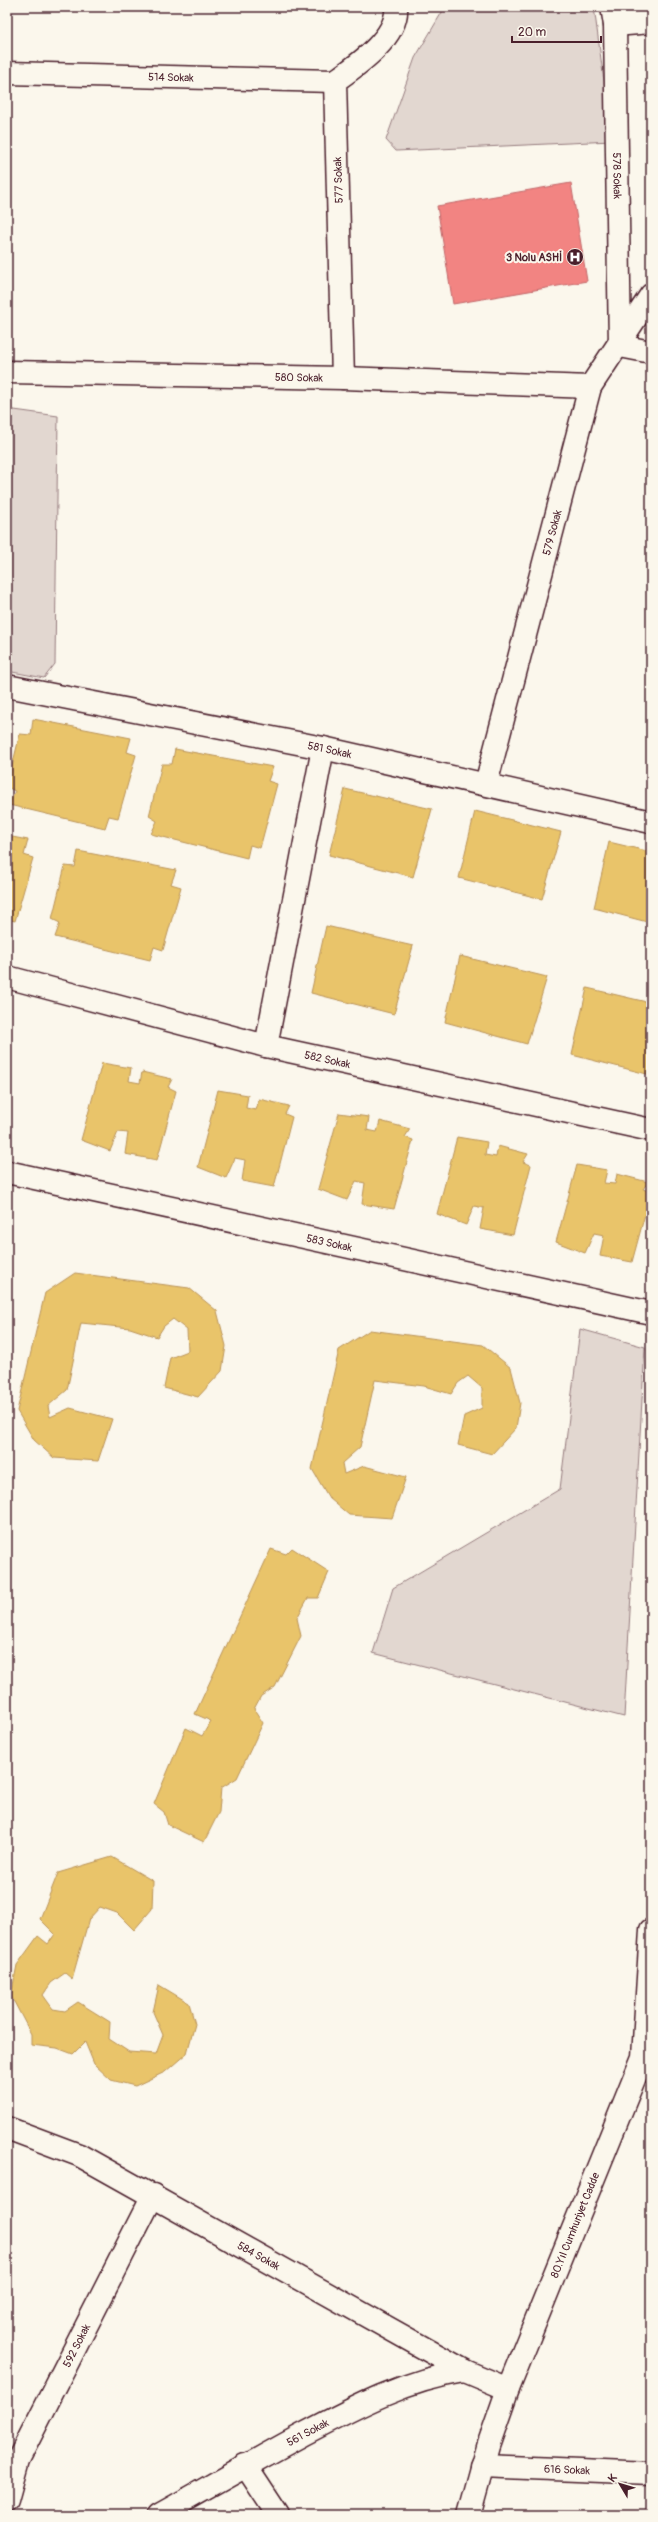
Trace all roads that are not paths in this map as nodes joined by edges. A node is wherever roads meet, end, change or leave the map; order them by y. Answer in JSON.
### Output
{"nodes":[{"id":1,"x":396,"y":7,"type":"edge"},
{"id":2,"x":614,"y":16,"type":"edge"},
{"id":3,"x":651,"y":22,"type":"edge"},
{"id":4,"x":7,"y":73,"type":"edge"},
{"id":5,"x":335,"y":81,"type":"junction"},
{"id":6,"x":651,"y":295,"type":"edge"},
{"id":7,"x":620,"y":346,"type":"junction"},
{"id":8,"x":651,"y":352,"type":"edge"},
{"id":9,"x":7,"y":372,"type":"edge"},
{"id":10,"x":343,"y":378,"type":"junction"},
{"id":11,"x":590,"y":387,"type":"junction"},
{"id":12,"x":7,"y":686,"type":"edge"},
{"id":13,"x":323,"y":748,"type":"junction"},
{"id":14,"x":486,"y":784,"type":"junction"},
{"id":15,"x":651,"y":822,"type":"edge"},
{"id":16,"x":7,"y":977,"type":"edge"},
{"id":17,"x":266,"y":1046,"type":"junction"},
{"id":18,"x":651,"y":1130,"type":"edge"},
{"id":19,"x":7,"y":1172,"type":"edge"},
{"id":20,"x":651,"y":1313,"type":"edge"},
{"id":21,"x":651,"y":1930,"type":"edge"},
{"id":22,"x":647,"y":2057,"type":"edge"},
{"id":23,"x":7,"y":2128,"type":"edge"},
{"id":24,"x":153,"y":2195,"type":"junction"},
{"id":25,"x":465,"y":2371,"type":"junction"},
{"id":26,"x":508,"y":2389,"type":"junction"},
{"id":27,"x":245,"y":2465,"type":"junction"},
{"id":28,"x":482,"y":2466,"type":"junction"},
{"id":29,"x":651,"y":2473,"type":"edge"},
{"id":30,"x":7,"y":2500,"type":"edge"},
{"id":31,"x":159,"y":2515,"type":"edge"},
{"id":32,"x":278,"y":2515,"type":"edge"},
{"id":33,"x":469,"y":2515,"type":"edge"}],
"edges":[{"from":1,"to":5,"type":"street"},
{"from":2,"to":3,"type":"street"},
{"from":2,"to":7,"type":"street","name":"578 Sokak"},
{"from":4,"to":5,"type":"street","name":"514 Sokak"},
{"from":5,"to":10,"type":"street","name":"577 Sokak"},
{"from":6,"to":7,"type":"street","name":"579 Sokak"},
{"from":7,"to":8,"type":"street"},
{"from":7,"to":11,"type":"street","name":"579 Sokak"},
{"from":9,"to":10,"type":"street","name":"580 Sokak"},
{"from":10,"to":11,"type":"street","name":"580 Sokak"},
{"from":11,"to":14,"type":"street","name":"579 Sokak"},
{"from":12,"to":13,"type":"street","name":"581 Sokak"},
{"from":13,"to":14,"type":"street","name":"581 Sokak"},
{"from":13,"to":17,"type":"street"},
{"from":14,"to":15,"type":"street","name":"581 Sokak"},
{"from":16,"to":17,"type":"street","name":"582 Sokak"},
{"from":17,"to":18,"type":"street","name":"582 Sokak"},
{"from":19,"to":20,"type":"street","name":"583 Sokak"},
{"from":21,"to":22,"type":"street","name":"80.Yıl Cumhuriyet Cadde"},
{"from":22,"to":26,"type":"street","name":"80.Yıl Cumhuriyet Cadde"},
{"from":23,"to":24,"type":"street","name":"584 Sokak"},
{"from":24,"to":25,"type":"street","name":"584 Sokak"},
{"from":24,"to":30,"type":"street","name":"592 Sokak"},
{"from":25,"to":26,"type":"street","name":"584 Sokak"},
{"from":25,"to":27,"type":"street","name":"561 Sokak"},
{"from":26,"to":28,"type":"street","name":"80.Yıl Cumhuriyet Cadde"},
{"from":27,"to":31,"type":"street","name":"561 Sokak"},
{"from":27,"to":32,"type":"street"},
{"from":28,"to":29,"type":"street","name":"616 Sokak"},
{"from":28,"to":33,"type":"street","name":"80.Yıl Cumhuriyet Cadde"}]}
